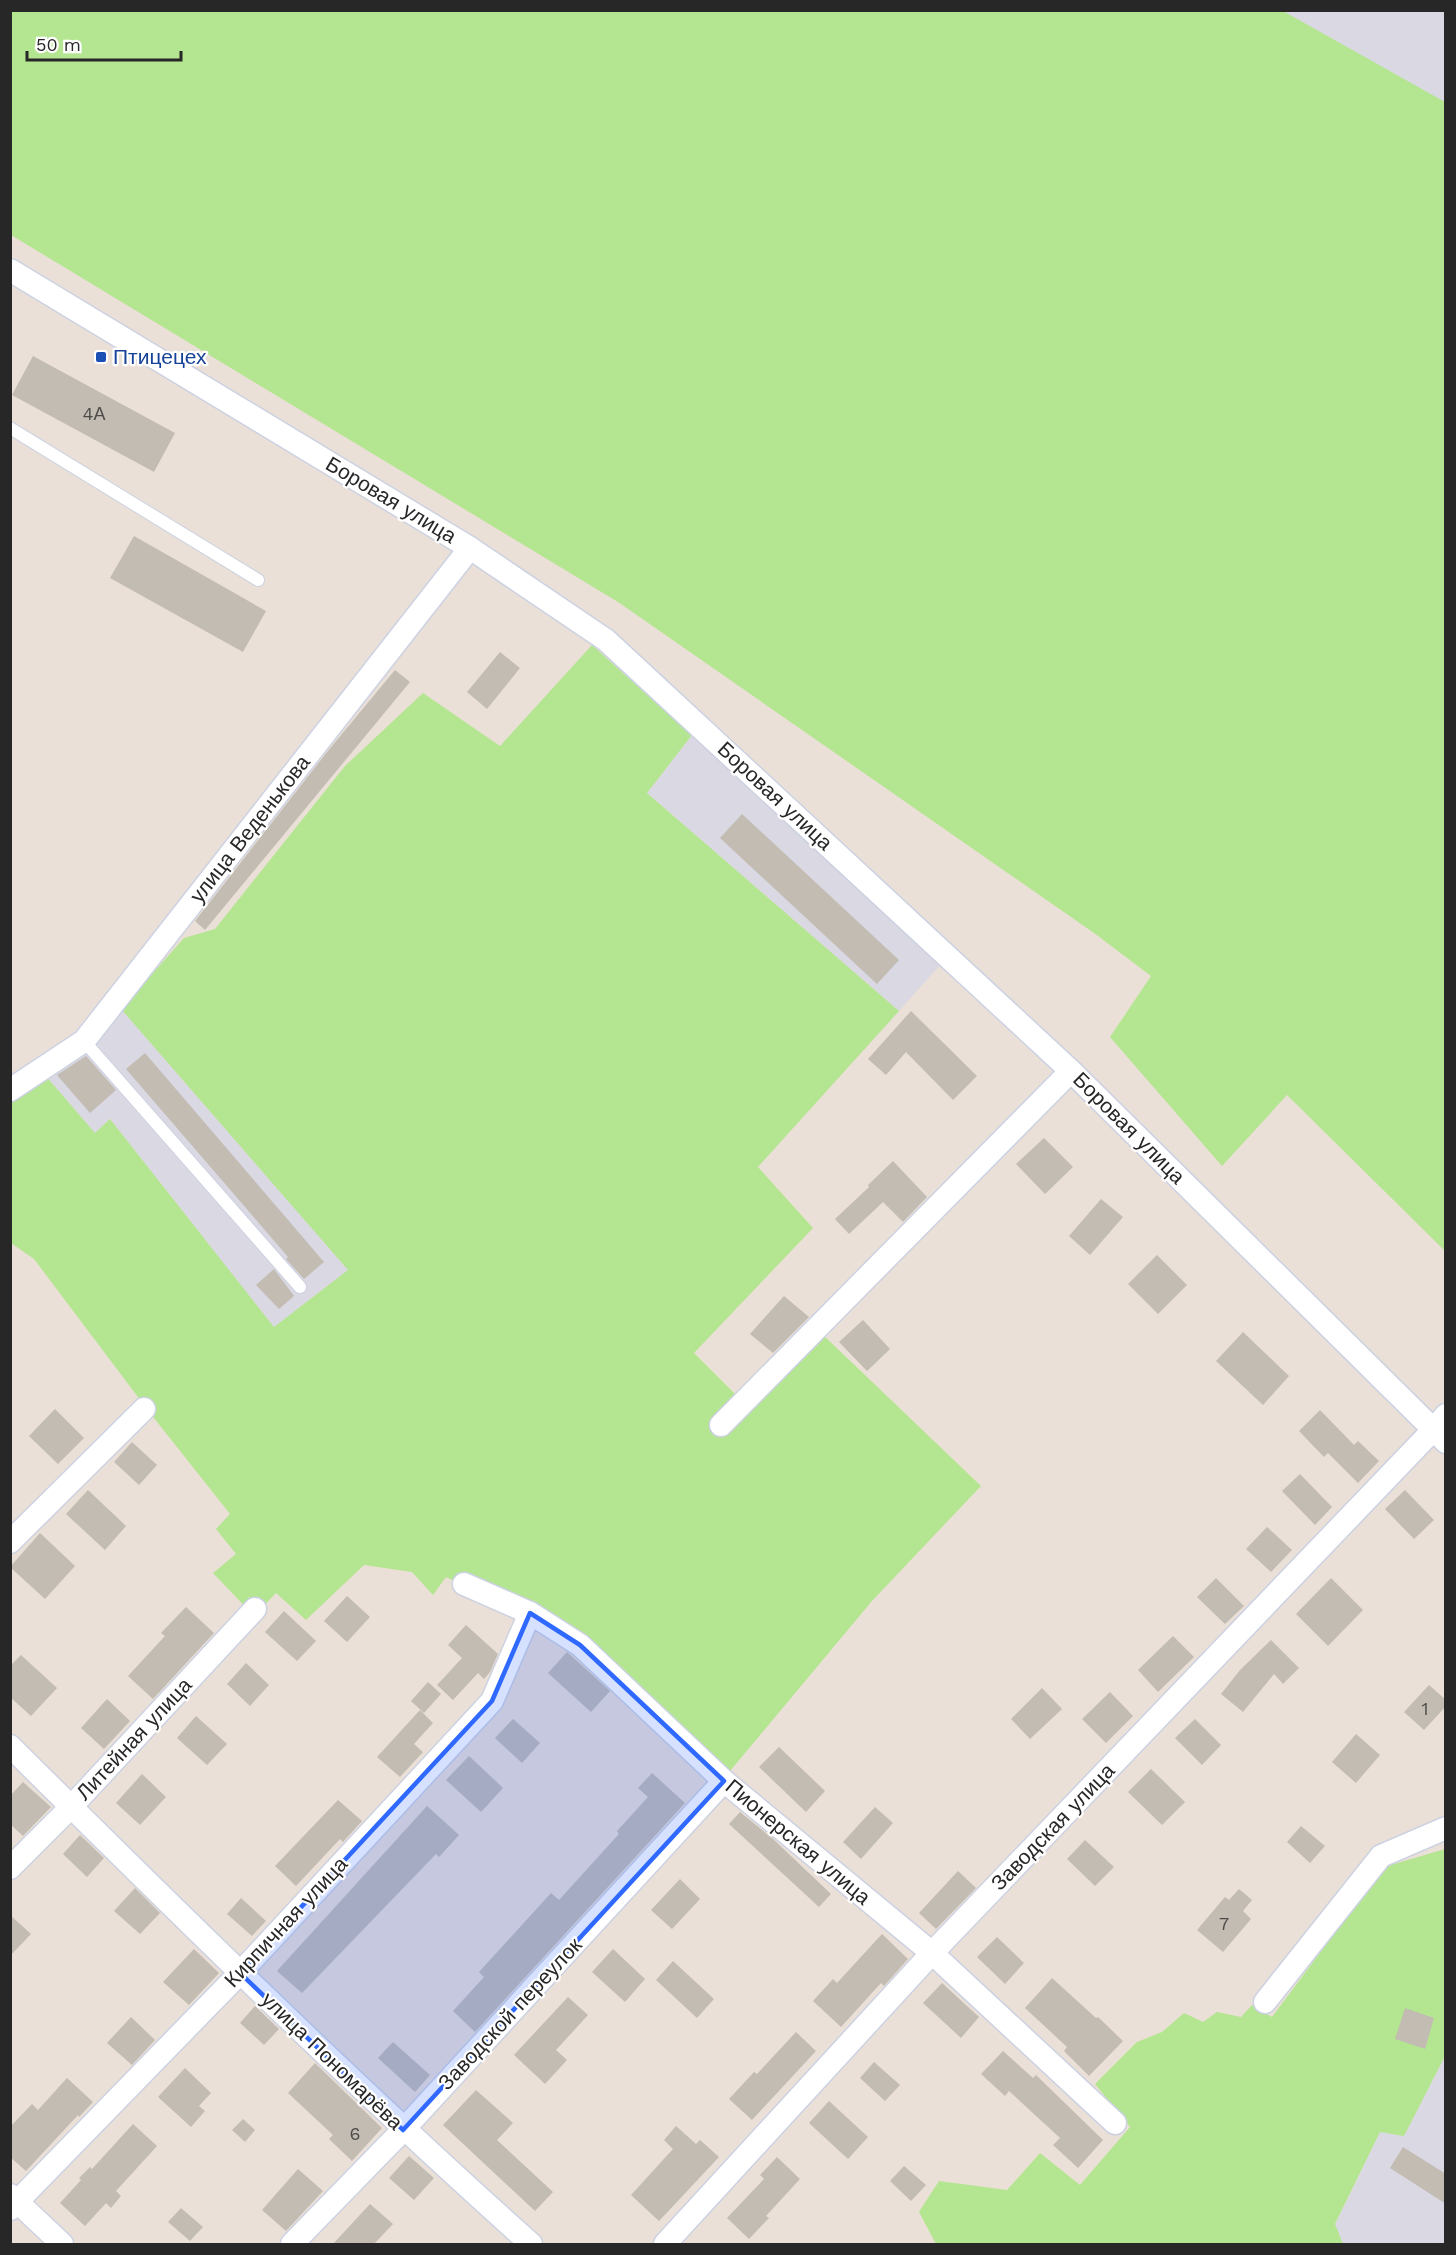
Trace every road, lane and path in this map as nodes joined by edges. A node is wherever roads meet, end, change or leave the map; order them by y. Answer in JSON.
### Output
{"nodes":[{"id":1,"x":10,"y":270,"type":"edge"},
{"id":2,"x":10,"y":428,"type":"edge"},
{"id":3,"x":470,"y":548,"type":"junction"},
{"id":4,"x":258,"y":580,"type":"dead end"},
{"id":5,"x":84,"y":1041,"type":"junction"},
{"id":6,"x":1071,"y":1071,"type":"junction"},
{"id":7,"x":10,"y":1090,"type":"edge"},
{"id":8,"x":300,"y":1287,"type":"dead end"},
{"id":9,"x":144,"y":1409,"type":"dead end"},
{"id":10,"x":721,"y":1425,"type":"dead end"},
{"id":11,"x":1442,"y":1429,"type":"edge"},
{"id":12,"x":10,"y":1542,"type":"edge"},
{"id":13,"x":465,"y":1584,"type":"dead end"},
{"id":14,"x":255,"y":1609,"type":"dead end"},
{"id":15,"x":530,"y":1613,"type":"junction"},
{"id":16,"x":10,"y":1746,"type":"edge"},
{"id":17,"x":724,"y":1781,"type":"junction"},
{"id":18,"x":71,"y":1807,"type":"junction"},
{"id":19,"x":1446,"y":1828,"type":"edge"},
{"id":20,"x":10,"y":1868,"type":"edge"},
{"id":21,"x":932,"y":1953,"type":"junction"},
{"id":22,"x":240,"y":1972,"type":"junction"},
{"id":23,"x":1265,"y":2002,"type":"dead end"},
{"id":24,"x":1115,"y":2123,"type":"dead end"},
{"id":25,"x":403,"y":2130,"type":"junction"},
{"id":26,"x":13,"y":2202,"type":"edge"},
{"id":27,"x":62,"y":2244,"type":"edge"},
{"id":28,"x":292,"y":2244,"type":"edge"},
{"id":29,"x":531,"y":2244,"type":"edge"},
{"id":30,"x":664,"y":2244,"type":"edge"}],
"edges":[{"from":1,"to":3,"type":"street","name":"Боровая улица"},
{"from":2,"to":4,"type":"lane"},
{"from":3,"to":5,"type":"street","name":"улица Веденькова"},
{"from":3,"to":6,"type":"street","name":"Боровая улица"},
{"from":5,"to":7,"type":"street","name":"улица Веденькова"},
{"from":5,"to":8,"type":"lane"},
{"from":6,"to":10,"type":"street"},
{"from":6,"to":11,"type":"street","name":"Боровая улица"},
{"from":9,"to":12,"type":"street"},
{"from":11,"to":21,"type":"street","name":"Заводская улица"},
{"from":13,"to":15,"type":"street","name":"Пионерская улица"},
{"from":14,"to":18,"type":"street","name":"Литейная улица"},
{"from":15,"to":17,"type":"street","name":"Пионерская улица"},
{"from":15,"to":22,"type":"street","name":"Кирпичная улица"},
{"from":16,"to":18,"type":"street","name":"улица Пономарёва"},
{"from":17,"to":21,"type":"street","name":"Пионерская улица"},
{"from":17,"to":25,"type":"street","name":"Заводской переулок"},
{"from":18,"to":20,"type":"street","name":"Литейная улица"},
{"from":18,"to":22,"type":"street","name":"улица Пономарёва"},
{"from":19,"to":23,"type":"street"},
{"from":21,"to":24,"type":"street","name":"Пионерская улица"},
{"from":21,"to":30,"type":"street","name":"Заводская улица"},
{"from":22,"to":25,"type":"street","name":"улица Пономарёва"},
{"from":22,"to":26,"type":"street","name":"Кирпичная улица"},
{"from":25,"to":28,"type":"street","name":"Заводской переулок"},
{"from":25,"to":29,"type":"street","name":"улица Пономарёва"},
{"from":26,"to":27,"type":"street"}]}
